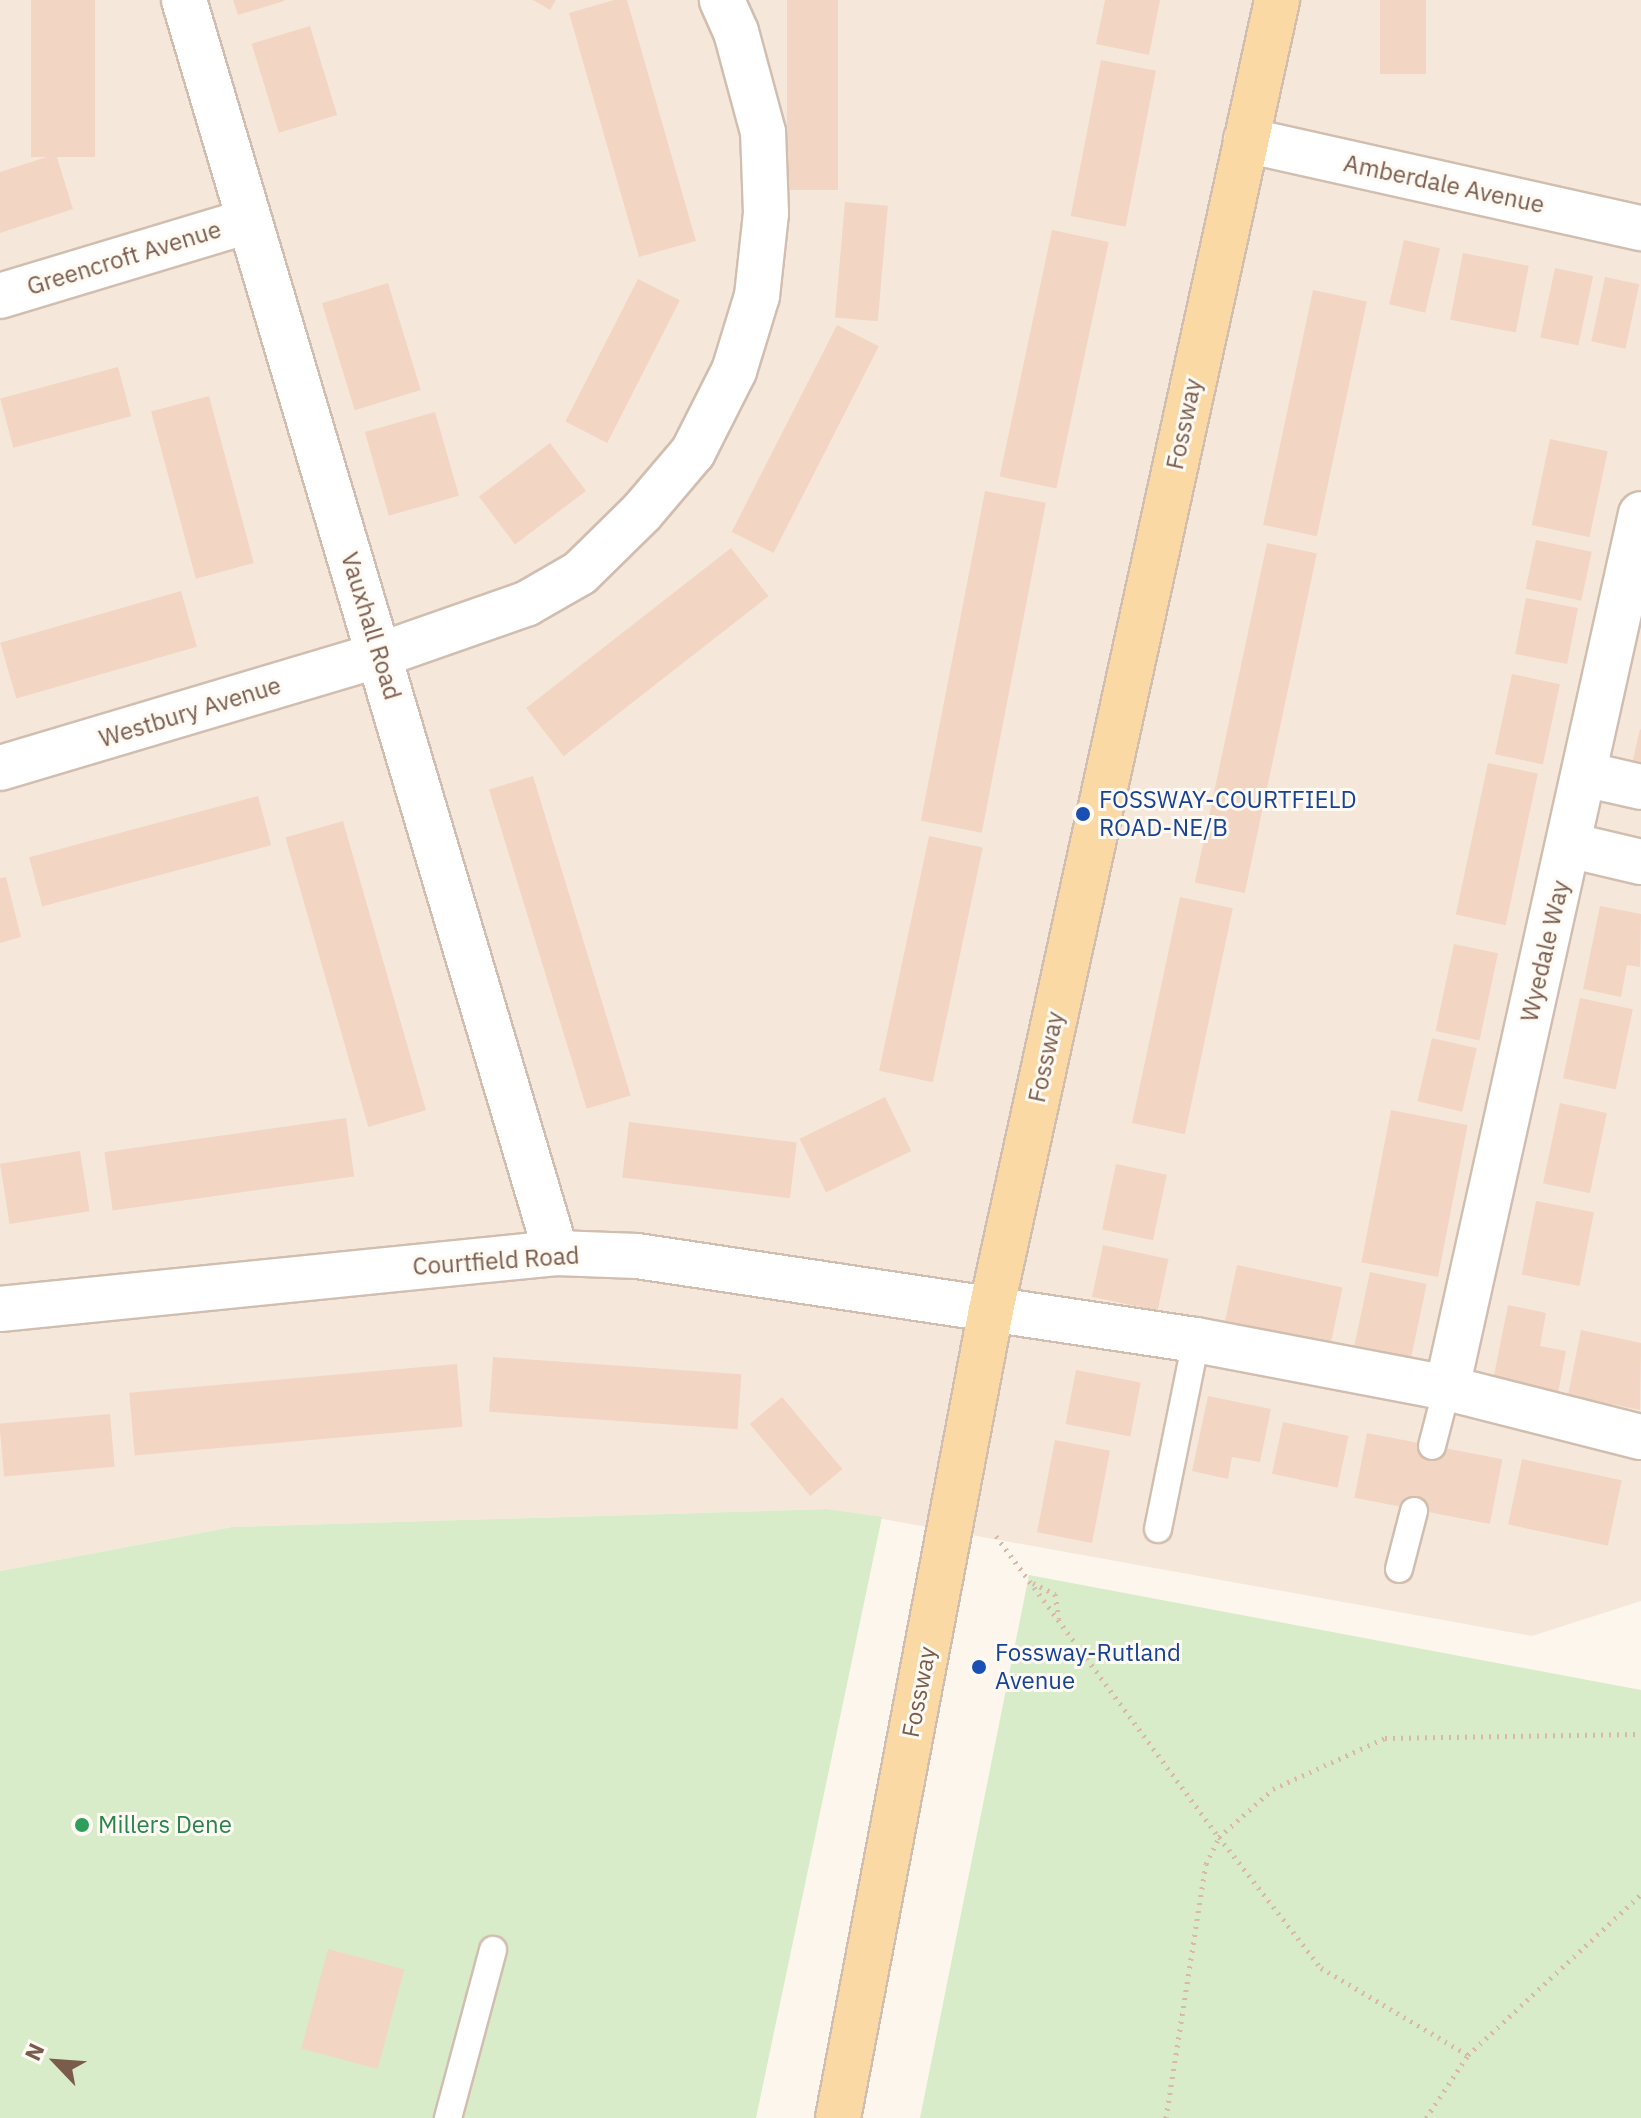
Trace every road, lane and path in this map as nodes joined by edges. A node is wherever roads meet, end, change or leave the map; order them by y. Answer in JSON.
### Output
{"nodes":[{"id":1,"x":184,"y":0,"type":"edge"},
{"id":2,"x":722,"y":0,"type":"edge"},
{"id":3,"x":1277,"y":0,"type":"edge"},
{"id":4,"x":1246,"y":140,"type":"junction"},
{"id":5,"x":248,"y":221,"type":"junction"},
{"id":6,"x":1641,"y":228,"type":"edge"},
{"id":7,"x":0,"y":296,"type":"edge"},
{"id":8,"x":1641,"y":514,"type":"edge"},
{"id":9,"x":380,"y":655,"type":"junction"},
{"id":10,"x":0,"y":768,"type":"edge"},
{"id":11,"x":1584,"y":774,"type":"junction"},
{"id":12,"x":1641,"y":787,"type":"edge"},
{"id":13,"x":1569,"y":845,"type":"junction"},
{"id":14,"x":1641,"y":862,"type":"edge"},
{"id":15,"x":556,"y":1253,"type":"junction"},
{"id":16,"x":0,"y":1309,"type":"edge"},
{"id":17,"x":991,"y":1310,"type":"junction"},
{"id":18,"x":1196,"y":1340,"type":"junction"},
{"id":19,"x":1447,"y":1388,"type":"junction"},
{"id":20,"x":1641,"y":1437,"type":"edge"},
{"id":21,"x":1432,"y":1446,"type":"dead end"},
{"id":22,"x":959,"y":1487,"type":"junction"},
{"id":23,"x":1414,"y":1511,"type":"dead end"},
{"id":24,"x":1158,"y":1529,"type":"dead end"},
{"id":25,"x":1399,"y":1569,"type":"dead end"},
{"id":26,"x":1032,"y":1582,"type":"junction"},
{"id":27,"x":1059,"y":1620,"type":"junction"},
{"id":28,"x":1641,"y":1734,"type":"edge"},
{"id":29,"x":1219,"y":1837,"type":"junction"},
{"id":30,"x":1641,"y":1894,"type":"edge"},
{"id":31,"x":493,"y":1950,"type":"dead end"},
{"id":32,"x":1468,"y":2055,"type":"junction"},
{"id":33,"x":448,"y":2118,"type":"edge"},
{"id":34,"x":838,"y":2118,"type":"edge"},
{"id":35,"x":1166,"y":2118,"type":"edge"},
{"id":36,"x":1426,"y":2118,"type":"edge"}],
"edges":[{"from":1,"to":5,"type":"street","name":"Vauxhall Road"},
{"from":2,"to":9,"type":"street","name":"Westbury Avenue"},
{"from":3,"to":4,"type":"main road","name":"Fossway"},
{"from":4,"to":6,"type":"street","name":"Amberdale Avenue"},
{"from":4,"to":17,"type":"main road","name":"Fossway"},
{"from":5,"to":7,"type":"street","name":"Greencroft Avenue"},
{"from":5,"to":9,"type":"street","name":"Vauxhall Road"},
{"from":8,"to":11,"type":"street","name":"Wyedale Way"},
{"from":9,"to":10,"type":"street","name":"Westbury Avenue"},
{"from":9,"to":15,"type":"street","name":"Vauxhall Road"},
{"from":11,"to":12,"type":"street"},
{"from":11,"to":13,"type":"street","name":"Wyedale Way"},
{"from":13,"to":14,"type":"street"},
{"from":13,"to":19,"type":"street","name":"Wyedale Way"},
{"from":15,"to":16,"type":"street","name":"Courtfield Road"},
{"from":15,"to":17,"type":"street","name":"Courtfield Road"},
{"from":17,"to":18,"type":"street"},
{"from":17,"to":22,"type":"main road","name":"Fossway"},
{"from":18,"to":19,"type":"street"},
{"from":18,"to":24,"type":"lane"},
{"from":19,"to":20,"type":"street"},
{"from":19,"to":21,"type":"lane"},
{"from":22,"to":26,"type":"path"},
{"from":22,"to":34,"type":"main road","name":"Fossway"},
{"from":23,"to":25,"type":"lane"},
{"from":26,"to":27,"type":"path"},
{"from":26,"to":27,"type":"path"},
{"from":27,"to":29,"type":"path"},
{"from":28,"to":29,"type":"path"},
{"from":29,"to":32,"type":"path"},
{"from":29,"to":35,"type":"path"},
{"from":30,"to":32,"type":"path"},
{"from":31,"to":33,"type":"lane"},
{"from":32,"to":36,"type":"path"}]}
